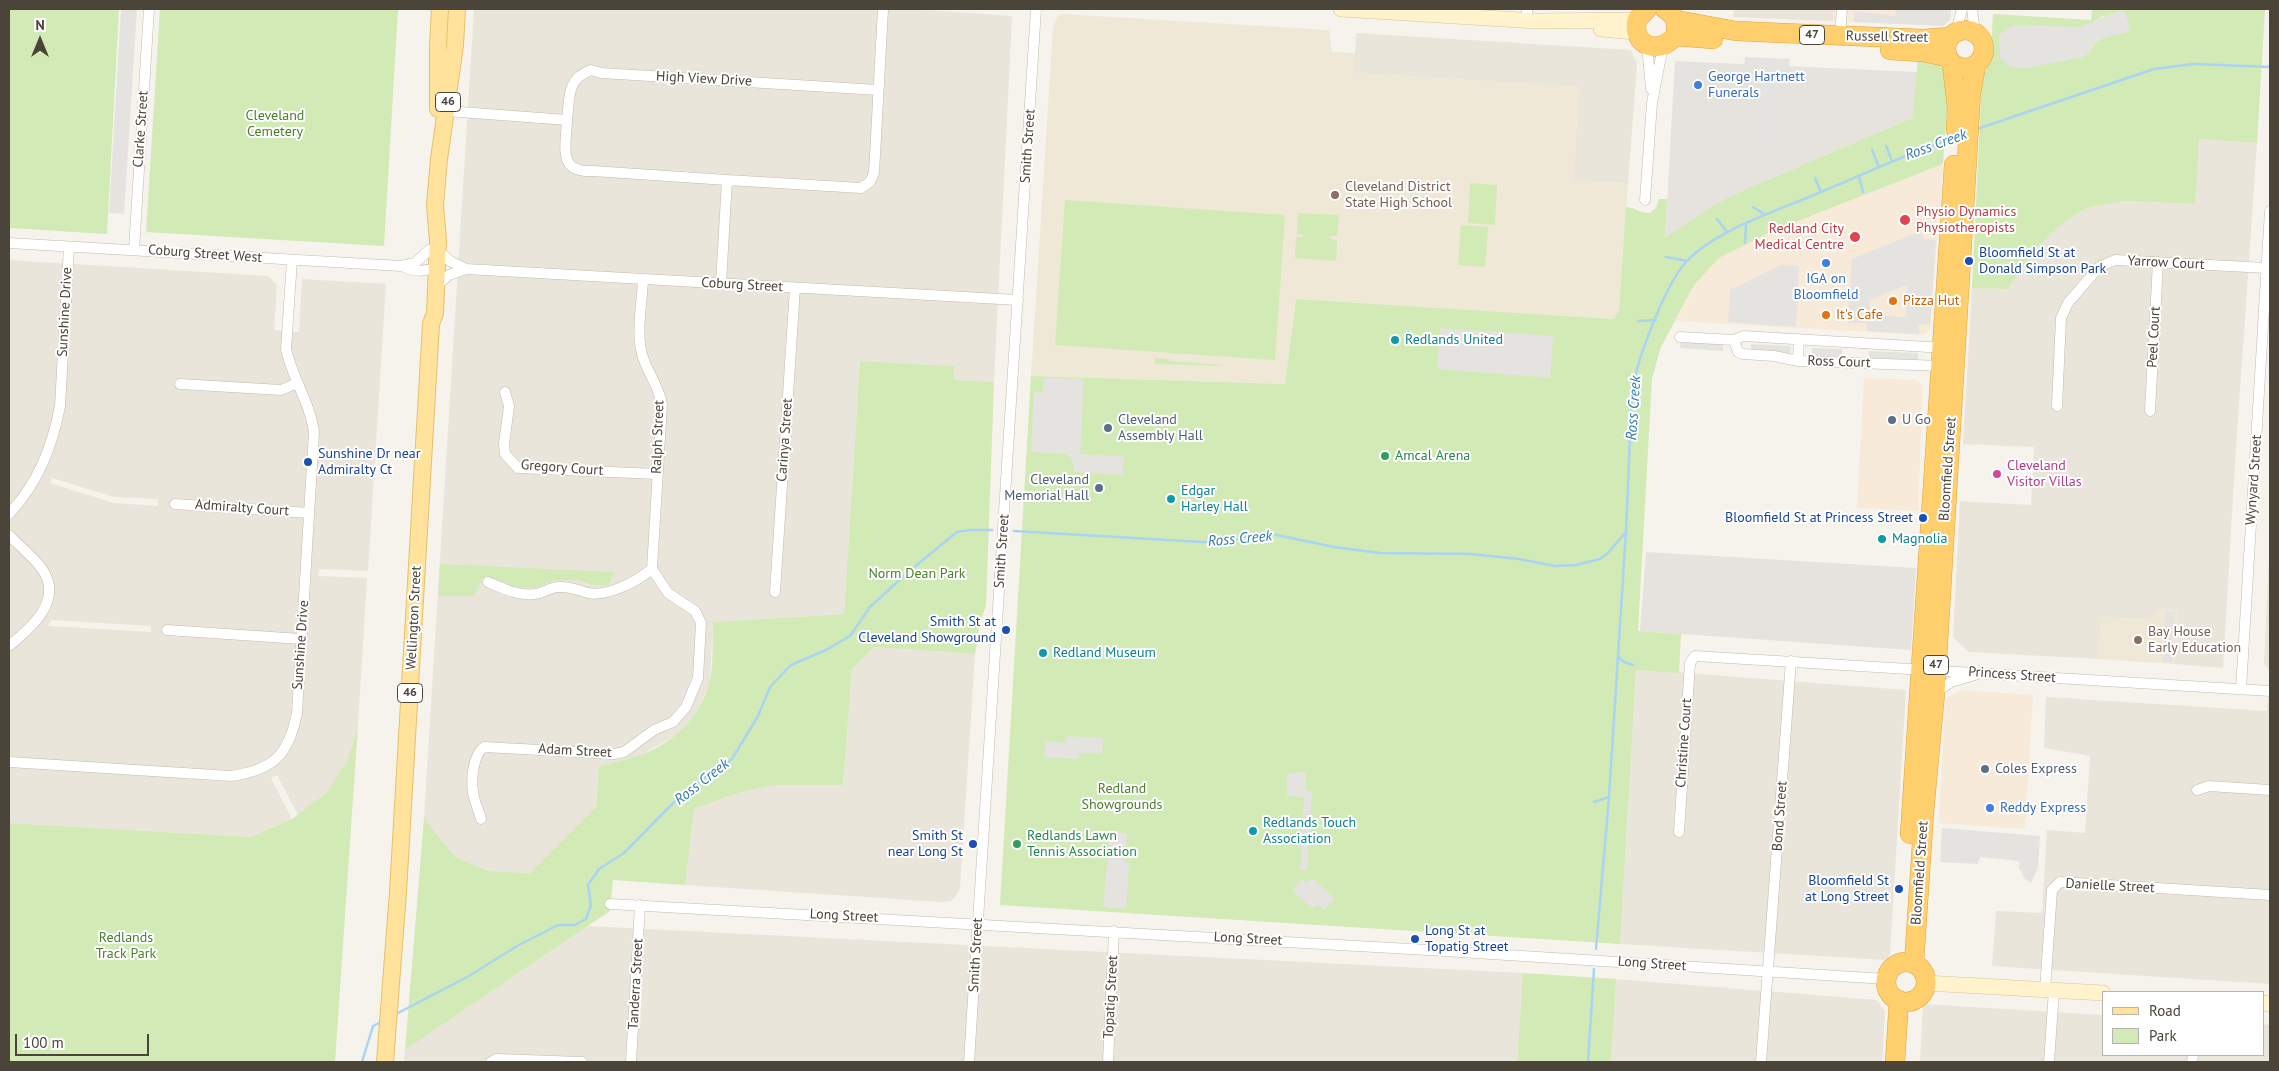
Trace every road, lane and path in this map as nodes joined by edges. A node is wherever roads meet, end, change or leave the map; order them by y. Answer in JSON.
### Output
{"nodes":[{"id":1,"x":149,"y":9,"type":"edge"},
{"id":2,"x":440,"y":9,"type":"edge"},
{"id":3,"x":457,"y":9,"type":"edge"},
{"id":4,"x":883,"y":9,"type":"edge"},
{"id":5,"x":1036,"y":9,"type":"edge"},
{"id":6,"x":1341,"y":9,"type":"edge"},
{"id":7,"x":1348,"y":9,"type":"edge"},
{"id":8,"x":1842,"y":9,"type":"edge"},
{"id":9,"x":1962,"y":9,"type":"edge"},
{"id":10,"x":1972,"y":9,"type":"edge"},
{"id":11,"x":1530,"y":17,"type":"edge"},
{"id":12,"x":1658,"y":24,"type":"edge"},
{"id":13,"x":1976,"y":33,"type":"junction"},
{"id":14,"x":1953,"y":35,"type":"junction"},
{"id":15,"x":1840,"y":36,"type":"junction"},
{"id":16,"x":1950,"y":60,"type":"junction"},
{"id":17,"x":1976,"y":65,"type":"junction"},
{"id":18,"x":878,"y":90,"type":"junction"},
{"id":19,"x":1652,"y":102,"type":"junction"},
{"id":20,"x":447,"y":112,"type":"junction"},
{"id":21,"x":567,"y":120,"type":"junction"},
{"id":22,"x":1963,"y":121,"type":"junction"},
{"id":23,"x":439,"y":159,"type":"junction"},
{"id":24,"x":727,"y":180,"type":"junction"},
{"id":25,"x":1645,"y":200,"type":"dead end"},
{"id":26,"x":2270,"y":211,"type":"edge"},
{"id":27,"x":9,"y":243,"type":"edge"},
{"id":28,"x":69,"y":247,"type":"junction"},
{"id":29,"x":134,"y":250,"type":"junction"},
{"id":30,"x":433,"y":250,"type":"junction"},
{"id":31,"x":292,"y":260,"type":"junction"},
{"id":32,"x":2158,"y":262,"type":"junction"},
{"id":33,"x":401,"y":266,"type":"junction"},
{"id":34,"x":2267,"y":268,"type":"junction"},
{"id":35,"x":433,"y":269,"type":"junction"},
{"id":36,"x":466,"y":269,"type":"junction"},
{"id":37,"x":643,"y":280,"type":"junction"},
{"id":38,"x":721,"y":283,"type":"junction"},
{"id":39,"x":436,"y":286,"type":"junction"},
{"id":40,"x":795,"y":288,"type":"junction"},
{"id":41,"x":1018,"y":300,"type":"junction"},
{"id":42,"x":431,"y":324,"type":"junction"},
{"id":43,"x":1680,"y":337,"type":"dead end"},
{"id":44,"x":1734,"y":340,"type":"junction"},
{"id":45,"x":1799,"y":340,"type":"junction"},
{"id":46,"x":1948,"y":357,"type":"junction"},
{"id":47,"x":1798,"y":361,"type":"junction"},
{"id":48,"x":298,"y":383,"type":"junction"},
{"id":49,"x":180,"y":384,"type":"dead end"},
{"id":50,"x":505,"y":392,"type":"dead end"},
{"id":51,"x":2057,"y":406,"type":"dead end"},
{"id":52,"x":2150,"y":411,"type":"dead end"},
{"id":53,"x":657,"y":474,"type":"junction"},
{"id":54,"x":175,"y":504,"type":"dead end"},
{"id":55,"x":309,"y":513,"type":"junction"},
{"id":56,"x":9,"y":514,"type":"edge"},
{"id":57,"x":9,"y":535,"type":"edge"},
{"id":58,"x":652,"y":569,"type":"junction"},
{"id":59,"x":488,"y":582,"type":"dead end"},
{"id":60,"x":775,"y":592,"type":"dead end"},
{"id":61,"x":167,"y":630,"type":"dead end"},
{"id":62,"x":301,"y":639,"type":"junction"},
{"id":63,"x":9,"y":646,"type":"edge"},
{"id":64,"x":1695,"y":656,"type":"joint"},
{"id":65,"x":1791,"y":661,"type":"junction"},
{"id":66,"x":1928,"y":669,"type":"junction"},
{"id":67,"x":1983,"y":673,"type":"junction"},
{"id":68,"x":2241,"y":689,"type":"junction"},
{"id":69,"x":2270,"y":691,"type":"edge"},
{"id":70,"x":1935,"y":693,"type":"junction"},
{"id":71,"x":9,"y":762,"type":"edge"},
{"id":72,"x":2197,"y":790,"type":"dead end"},
{"id":73,"x":2270,"y":790,"type":"edge"},
{"id":74,"x":481,"y":819,"type":"dead end"},
{"id":75,"x":1679,"y":832,"type":"dead end"},
{"id":76,"x":2270,"y":895,"type":"edge"},
{"id":77,"x":610,"y":904,"type":"dead end"},
{"id":78,"x":640,"y":905,"type":"junction"},
{"id":79,"x":978,"y":923,"type":"junction"},
{"id":80,"x":1114,"y":931,"type":"junction"},
{"id":81,"x":1908,"y":963,"type":"junction"},
{"id":82,"x":1768,"y":971,"type":"junction"},
{"id":83,"x":1886,"y":979,"type":"junction"},
{"id":84,"x":1926,"y":983,"type":"junction"},
{"id":85,"x":2049,"y":990,"type":"junction"},
{"id":86,"x":2102,"y":993,"type":"edge"},
{"id":87,"x":1905,"y":1001,"type":"junction"},
{"id":88,"x":385,"y":1062,"type":"edge"},
{"id":89,"x":491,"y":1062,"type":"edge"},
{"id":90,"x":582,"y":1062,"type":"edge"},
{"id":91,"x":631,"y":1062,"type":"edge"},
{"id":92,"x":969,"y":1062,"type":"edge"},
{"id":93,"x":1108,"y":1062,"type":"edge"},
{"id":94,"x":1761,"y":1062,"type":"edge"},
{"id":95,"x":1895,"y":1062,"type":"edge"},
{"id":96,"x":1908,"y":1062,"type":"edge"},
{"id":97,"x":2049,"y":1062,"type":"edge"}],
"edges":[{"from":1,"to":29,"type":"street","name":"Clarke Street"},
{"from":2,"to":23,"type":"main road","name":"Wellington Street","number":"46"},
{"from":3,"to":20,"type":"main road","name":"Wellington Street","number":"46"},
{"from":4,"to":18,"type":"street","name":"High View Drive"},
{"from":5,"to":41,"type":"street","name":"Smith Street"},
{"from":6,"to":7,"type":"main road","name":"Russell Street"},
{"from":7,"to":11,"type":"main road","name":"Russell Street"},
{"from":8,"to":15,"type":"street"},
{"from":9,"to":14,"type":"street"},
{"from":10,"to":13,"type":"street"},
{"from":11,"to":12,"type":"main road","name":"Russell Street"},
{"from":12,"to":15,"type":"highway","name":"Russell Street","number":"47"},
{"from":12,"to":16,"type":"highway","name":"Russell Street","number":"47"},
{"from":12,"to":19,"type":"street"},
{"from":12,"to":19,"type":"street"},
{"from":13,"to":14,"type":"highway","number":"47"},
{"from":13,"to":17,"type":"highway","number":"47"},
{"from":14,"to":15,"type":"highway","name":"Russell Street","number":"47"},
{"from":14,"to":16,"type":"highway","number":"47"},
{"from":16,"to":17,"type":"highway","number":"47"},
{"from":16,"to":22,"type":"highway","name":"Bloomfield Street","number":"47"},
{"from":17,"to":22,"type":"highway","name":"Bloomfield Street","number":"47"},
{"from":18,"to":21,"type":"street","name":"High View Drive"},
{"from":18,"to":24,"type":"street","name":"High View Drive"},
{"from":19,"to":25,"type":"street"},
{"from":20,"to":21,"type":"street"},
{"from":20,"to":23,"type":"main road","name":"Wellington Street","number":"46"},
{"from":21,"to":24,"type":"street","name":"High View Drive"},
{"from":22,"to":46,"type":"highway","name":"Bloomfield Street","number":"47"},
{"from":23,"to":30,"type":"main road","name":"Wellington Street","number":"46"},
{"from":24,"to":38,"type":"street"},
{"from":26,"to":34,"type":"street","name":"Wynyard Street"},
{"from":27,"to":28,"type":"street","name":"Coburg Street West"},
{"from":28,"to":29,"type":"street","name":"Coburg Street West"},
{"from":28,"to":56,"type":"street","name":"Sunshine Drive"},
{"from":29,"to":31,"type":"street","name":"Coburg Street West"},
{"from":30,"to":33,"type":"street","name":"Coburg Street West"},
{"from":30,"to":35,"type":"main road","name":"Wellington Street","number":"46"},
{"from":30,"to":36,"type":"street","name":"Coburg Street"},
{"from":31,"to":33,"type":"street","name":"Coburg Street West"},
{"from":31,"to":48,"type":"street","name":"Sunshine Drive"},
{"from":32,"to":34,"type":"street","name":"Yarrow Court"},
{"from":32,"to":51,"type":"street","name":"Yarrow Court"},
{"from":32,"to":52,"type":"street","name":"Peel Court"},
{"from":33,"to":35,"type":"street","name":"Coburg Street West"},
{"from":34,"to":68,"type":"street","name":"Wynyard Street"},
{"from":35,"to":39,"type":"main road","name":"Wellington Street","number":"46"},
{"from":35,"to":42,"type":"main road","name":"Wellington Street","number":"46"},
{"from":36,"to":37,"type":"street","name":"Coburg Street"},
{"from":36,"to":39,"type":"street","name":"Coburg Street"},
{"from":37,"to":38,"type":"street","name":"Coburg Street"},
{"from":37,"to":53,"type":"street","name":"Ralph Street"},
{"from":38,"to":40,"type":"street","name":"Coburg Street"},
{"from":39,"to":42,"type":"main road","name":"Wellington Street","number":"46"},
{"from":40,"to":41,"type":"street","name":"Coburg Street"},
{"from":40,"to":60,"type":"street","name":"Carinya Street"},
{"from":41,"to":79,"type":"street","name":"Smith Street"},
{"from":42,"to":88,"type":"main road","name":"Wellington Street","number":"46"},
{"from":43,"to":44,"type":"street","name":"Ross Court"},
{"from":44,"to":45,"type":"street","name":"Ross Court"},
{"from":44,"to":47,"type":"street","name":"Ross Court"},
{"from":45,"to":46,"type":"street","name":"Ross Court"},
{"from":45,"to":47,"type":"street"},
{"from":46,"to":47,"type":"street","name":"Ross Court"},
{"from":46,"to":66,"type":"highway","name":"Bloomfield Street","number":"47"},
{"from":48,"to":49,"type":"street"},
{"from":48,"to":55,"type":"street","name":"Sunshine Drive"},
{"from":50,"to":53,"type":"street","name":"Gregory Court"},
{"from":53,"to":58,"type":"street","name":"Ralph Street"},
{"from":54,"to":55,"type":"street","name":"Admiralty Court"},
{"from":55,"to":62,"type":"street","name":"Sunshine Drive"},
{"from":57,"to":63,"type":"street"},
{"from":58,"to":59,"type":"street"},
{"from":58,"to":74,"type":"street","name":"Adam Street"},
{"from":61,"to":62,"type":"street"},
{"from":62,"to":71,"type":"street","name":"Sunshine Drive"},
{"from":64,"to":65,"type":"street","name":"Princess Street"},
{"from":64,"to":75,"type":"street","name":"Christine Court"},
{"from":65,"to":66,"type":"street","name":"Princess Street"},
{"from":65,"to":82,"type":"street","name":"Bond Street"},
{"from":66,"to":67,"type":"street","name":"Princess Street"},
{"from":66,"to":70,"type":"highway","name":"Bloomfield Street","number":"47"},
{"from":66,"to":81,"type":"highway","name":"Bloomfield Street","number":"47"},
{"from":67,"to":68,"type":"street","name":"Princess Street"},
{"from":67,"to":70,"type":"street"},
{"from":68,"to":69,"type":"street","name":"Princess Street"},
{"from":70,"to":81,"type":"highway","name":"Bloomfield Street","number":"47"},
{"from":72,"to":73,"type":"street"},
{"from":76,"to":85,"type":"street","name":"Danielle Street"},
{"from":77,"to":78,"type":"street","name":"Long Street"},
{"from":78,"to":79,"type":"street","name":"Long Street"},
{"from":78,"to":91,"type":"street","name":"Tanderra Street"},
{"from":79,"to":80,"type":"street","name":"Long Street"},
{"from":79,"to":92,"type":"street","name":"Smith Street"},
{"from":80,"to":82,"type":"street","name":"Long Street"},
{"from":80,"to":93,"type":"street","name":"Topatig Street"},
{"from":81,"to":83,"type":"highway"},
{"from":81,"to":84,"type":"highway"},
{"from":82,"to":83,"type":"street","name":"Long Street"},
{"from":82,"to":94,"type":"street","name":"Bond Street"},
{"from":83,"to":87,"type":"highway"},
{"from":84,"to":85,"type":"main road"},
{"from":84,"to":87,"type":"highway"},
{"from":85,"to":86,"type":"main road"},
{"from":85,"to":97,"type":"street","name":"Danielle Street"},
{"from":87,"to":95,"type":"highway"},
{"from":87,"to":96,"type":"highway"},
{"from":89,"to":90,"type":"street"}]}
